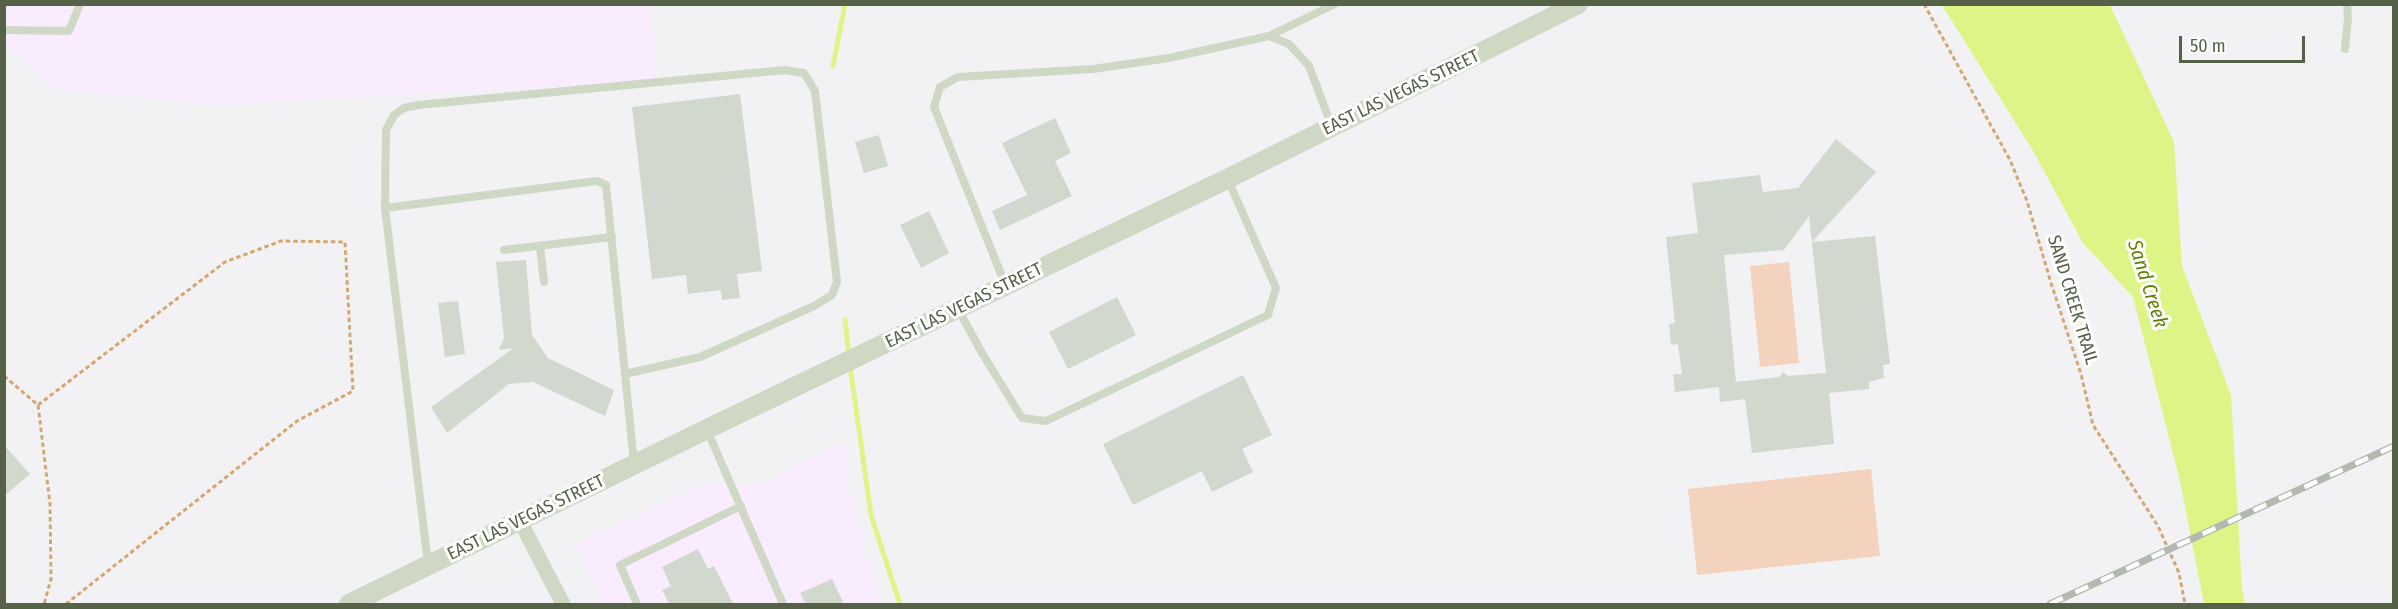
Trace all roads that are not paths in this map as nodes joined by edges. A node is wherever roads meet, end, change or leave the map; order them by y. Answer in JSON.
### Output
{"nodes":[{"id":1,"x":80,"y":4,"type":"edge"},
{"id":2,"x":1335,"y":4,"type":"edge"},
{"id":3,"x":1578,"y":4,"type":"edge"},
{"id":4,"x":2347,"y":4,"type":"edge"},
{"id":5,"x":4,"y":30,"type":"edge"},
{"id":6,"x":1269,"y":36,"type":"junction"},
{"id":7,"x":2345,"y":49,"type":"dead end"},
{"id":8,"x":1332,"y":127,"type":"junction"},
{"id":9,"x":1227,"y":179,"type":"junction"},
{"id":10,"x":386,"y":208,"type":"junction"},
{"id":11,"x":612,"y":237,"type":"junction"},
{"id":12,"x":540,"y":246,"type":"junction"},
{"id":13,"x":504,"y":250,"type":"dead end"},
{"id":14,"x":544,"y":282,"type":"dead end"},
{"id":15,"x":1006,"y":285,"type":"junction"},
{"id":16,"x":958,"y":308,"type":"junction"},
{"id":17,"x":626,"y":374,"type":"junction"},
{"id":18,"x":707,"y":429,"type":"junction"},
{"id":19,"x":634,"y":465,"type":"junction"},
{"id":20,"x":741,"y":506,"type":"junction"},
{"id":21,"x":520,"y":521,"type":"junction"},
{"id":22,"x":428,"y":566,"type":"junction"},
{"id":23,"x":349,"y":604,"type":"edge"},
{"id":24,"x":563,"y":604,"type":"edge"},
{"id":25,"x":637,"y":604,"type":"edge"},
{"id":26,"x":783,"y":604,"type":"edge"}],
"edges":[{"from":1,"to":5,"type":"lane"},
{"from":2,"to":6,"type":"lane"},
{"from":3,"to":8,"type":"street","name":"EAST LAS VEGAS STREET"},
{"from":4,"to":7,"type":"lane"},
{"from":6,"to":8,"type":"lane"},
{"from":6,"to":15,"type":"lane"},
{"from":8,"to":9,"type":"street","name":"EAST LAS VEGAS STREET"},
{"from":9,"to":15,"type":"street","name":"EAST LAS VEGAS STREET"},
{"from":9,"to":16,"type":"lane"},
{"from":10,"to":11,"type":"lane"},
{"from":10,"to":17,"type":"lane"},
{"from":10,"to":22,"type":"lane"},
{"from":11,"to":12,"type":"lane"},
{"from":11,"to":17,"type":"lane"},
{"from":12,"to":13,"type":"lane"},
{"from":12,"to":14,"type":"lane"},
{"from":15,"to":16,"type":"street","name":"EAST LAS VEGAS STREET"},
{"from":16,"to":18,"type":"street","name":"EAST LAS VEGAS STREET"},
{"from":17,"to":19,"type":"lane"},
{"from":18,"to":19,"type":"street","name":"EAST LAS VEGAS STREET"},
{"from":18,"to":20,"type":"lane"},
{"from":19,"to":21,"type":"street","name":"EAST LAS VEGAS STREET"},
{"from":20,"to":25,"type":"lane"},
{"from":20,"to":26,"type":"lane"},
{"from":21,"to":22,"type":"street","name":"EAST LAS VEGAS STREET"},
{"from":21,"to":24,"type":"street"},
{"from":22,"to":23,"type":"street","name":"EAST LAS VEGAS STREET"}]}
